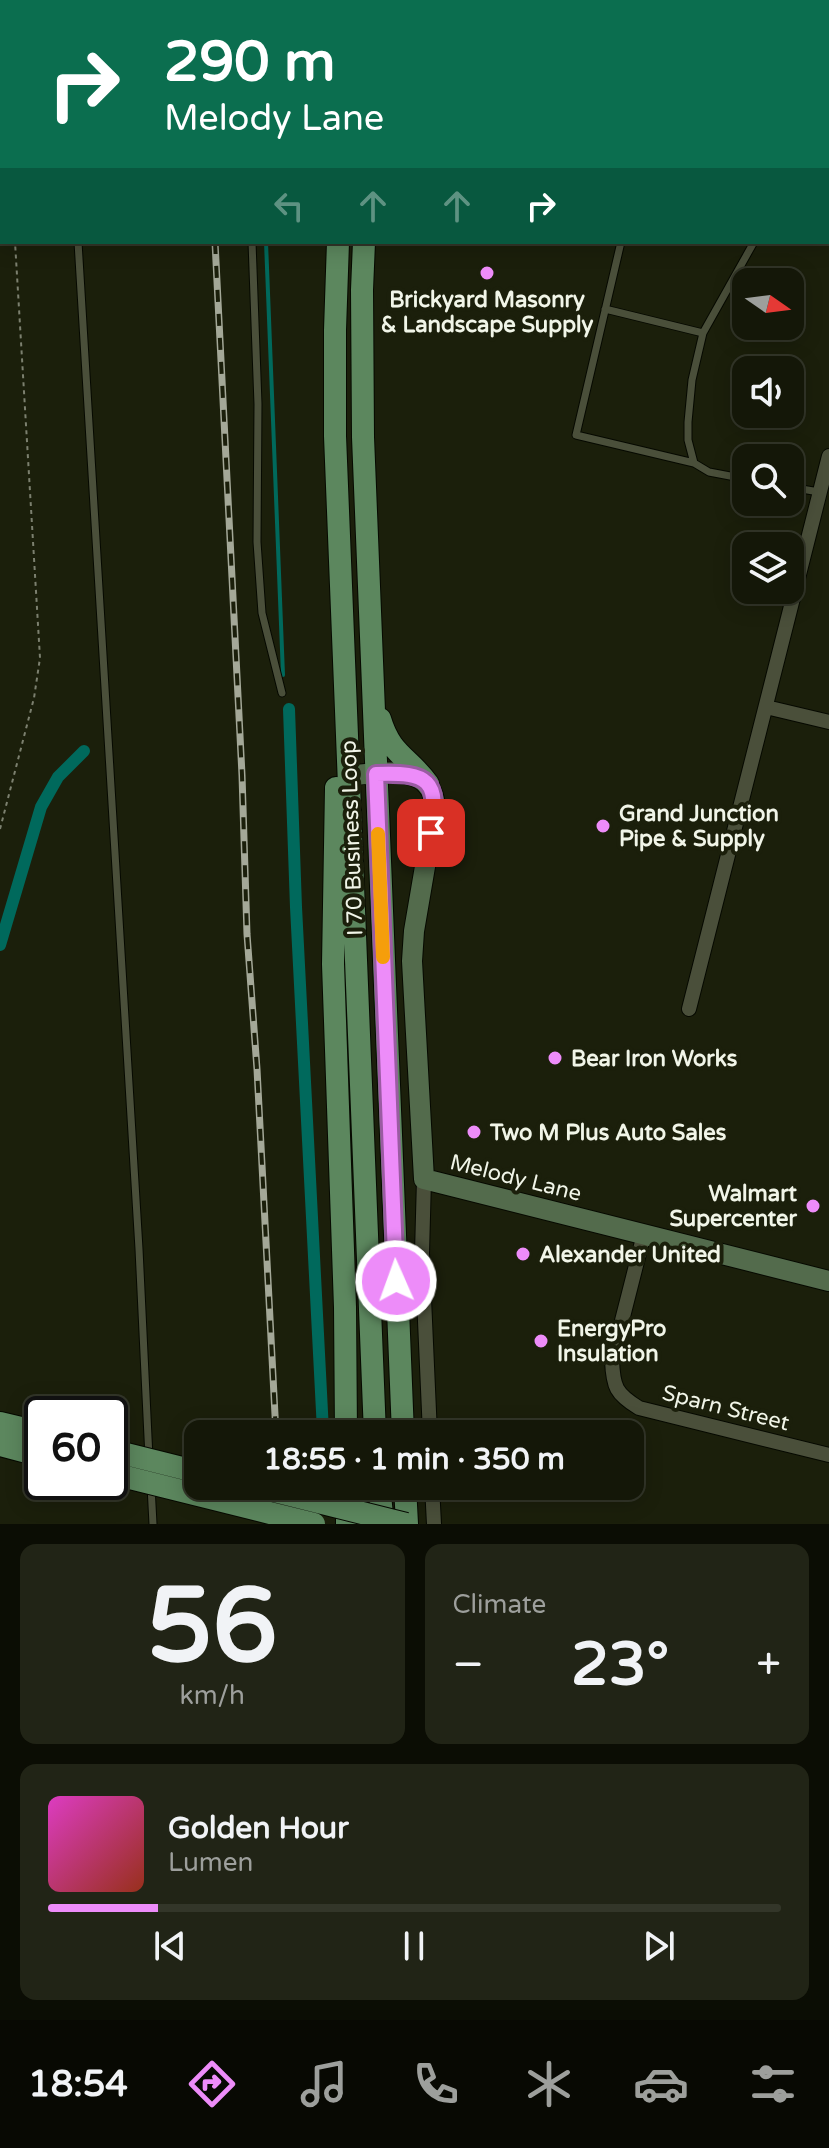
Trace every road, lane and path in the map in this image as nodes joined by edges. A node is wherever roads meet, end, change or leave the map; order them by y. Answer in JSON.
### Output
{"nodes":[{"id":1,"x":15,"y":244,"type":"edge"},
{"id":2,"x":78,"y":244,"type":"edge"},
{"id":3,"x":252,"y":244,"type":"edge"},
{"id":4,"x":338,"y":244,"type":"edge"},
{"id":5,"x":364,"y":244,"type":"edge"},
{"id":6,"x":621,"y":244,"type":"edge"},
{"id":7,"x":753,"y":244,"type":"edge"},
{"id":8,"x":605,"y":309,"type":"junction"},
{"id":9,"x":703,"y":333,"type":"junction"},
{"id":10,"x":829,"y":456,"type":"edge"},
{"id":11,"x":694,"y":463,"type":"junction"},
{"id":12,"x":732,"y":476,"type":"edge"},
{"id":13,"x":804,"y":489,"type":"edge"},
{"id":14,"x":820,"y":492,"type":"junction"},
{"id":15,"x":344,"y":655,"type":"junction"},
{"id":16,"x":372,"y":678,"type":"junction"},
{"id":17,"x":282,"y":693,"type":"dead end"},
{"id":18,"x":766,"y":707,"type":"junction"},
{"id":19,"x":829,"y":722,"type":"edge"},
{"id":20,"x":376,"y":774,"type":"junction"},
{"id":21,"x":349,"y":775,"type":"junction"},
{"id":22,"x":428,"y":784,"type":"junction"},
{"id":23,"x":0,"y":829,"type":"edge"},
{"id":24,"x":689,"y":1009,"type":"dead end"},
{"id":25,"x":424,"y":1179,"type":"junction"},
{"id":26,"x":644,"y":1234,"type":"junction"},
{"id":27,"x":829,"y":1281,"type":"edge"},
{"id":28,"x":345,"y":1420,"type":"edge"},
{"id":29,"x":374,"y":1420,"type":"edge"},
{"id":30,"x":402,"y":1420,"type":"edge"},
{"id":31,"x":429,"y":1420,"type":"edge"},
{"id":32,"x":0,"y":1423,"type":"edge"},
{"id":33,"x":24,"y":1429,"type":"edge"},
{"id":34,"x":0,"y":1445,"type":"edge"},
{"id":35,"x":24,"y":1451,"type":"edge"},
{"id":36,"x":128,"y":1454,"type":"edge"},
{"id":37,"x":829,"y":1455,"type":"edge"},
{"id":38,"x":184,"y":1468,"type":"edge"},
{"id":39,"x":128,"y":1478,"type":"edge"},
{"id":40,"x":296,"y":1500,"type":"edge"},
{"id":41,"x":379,"y":1500,"type":"edge"},
{"id":42,"x":405,"y":1500,"type":"edge"},
{"id":43,"x":433,"y":1500,"type":"edge"},
{"id":44,"x":347,"y":1517,"type":"edge"},
{"id":45,"x":153,"y":1524,"type":"edge"},
{"id":46,"x":314,"y":1524,"type":"edge"},
{"id":47,"x":381,"y":1524,"type":"edge"},
{"id":48,"x":406,"y":1524,"type":"edge"},
{"id":49,"x":434,"y":1524,"type":"edge"}],
"edges":[{"from":1,"to":23,"type":"path"},
{"from":2,"to":45,"type":"lane"},
{"from":3,"to":17,"type":"lane"},
{"from":4,"to":15,"type":"main road","name":"I 70 Business Loop"},
{"from":5,"to":16,"type":"main road","name":"I 70 Business Loop"},
{"from":6,"to":8,"type":"lane"},
{"from":7,"to":9,"type":"lane"},
{"from":8,"to":9,"type":"lane"},
{"from":8,"to":11,"type":"lane"},
{"from":9,"to":11,"type":"lane"},
{"from":10,"to":14,"type":"street"},
{"from":11,"to":12,"type":"lane"},
{"from":13,"to":14,"type":"lane"},
{"from":14,"to":18,"type":"street"},
{"from":15,"to":21,"type":"main road","name":"I 70 Business Loop"},
{"from":15,"to":28,"type":"main road"},
{"from":16,"to":20,"type":"main road","name":"I 70 Business Loop"},
{"from":16,"to":22,"type":"main road"},
{"from":18,"to":19,"type":"street"},
{"from":18,"to":24,"type":"street"},
{"from":20,"to":21,"type":"street"},
{"from":20,"to":22,"type":"street"},
{"from":20,"to":30,"type":"main road","name":"I 70 Business Loop"},
{"from":21,"to":29,"type":"main road","name":"I 70 Business Loop"},
{"from":22,"to":25,"type":"street","name":"Melody Lane"},
{"from":25,"to":26,"type":"street","name":"Melody Lane"},
{"from":25,"to":31,"type":"street"},
{"from":26,"to":27,"type":"street","name":"Melody Lane"},
{"from":26,"to":37,"type":"street","name":"Sparn Street"},
{"from":32,"to":33,"type":"main road"},
{"from":34,"to":35,"type":"main road"},
{"from":36,"to":38,"type":"main road","bridge":true},
{"from":39,"to":46,"type":"main road","bridge":true},
{"from":40,"to":44,"type":"main road","bridge":true},
{"from":41,"to":47,"type":"main road"},
{"from":42,"to":48,"type":"main road"},
{"from":43,"to":49,"type":"street"},
{"from":44,"to":48,"type":"main road","bridge":true}]}
